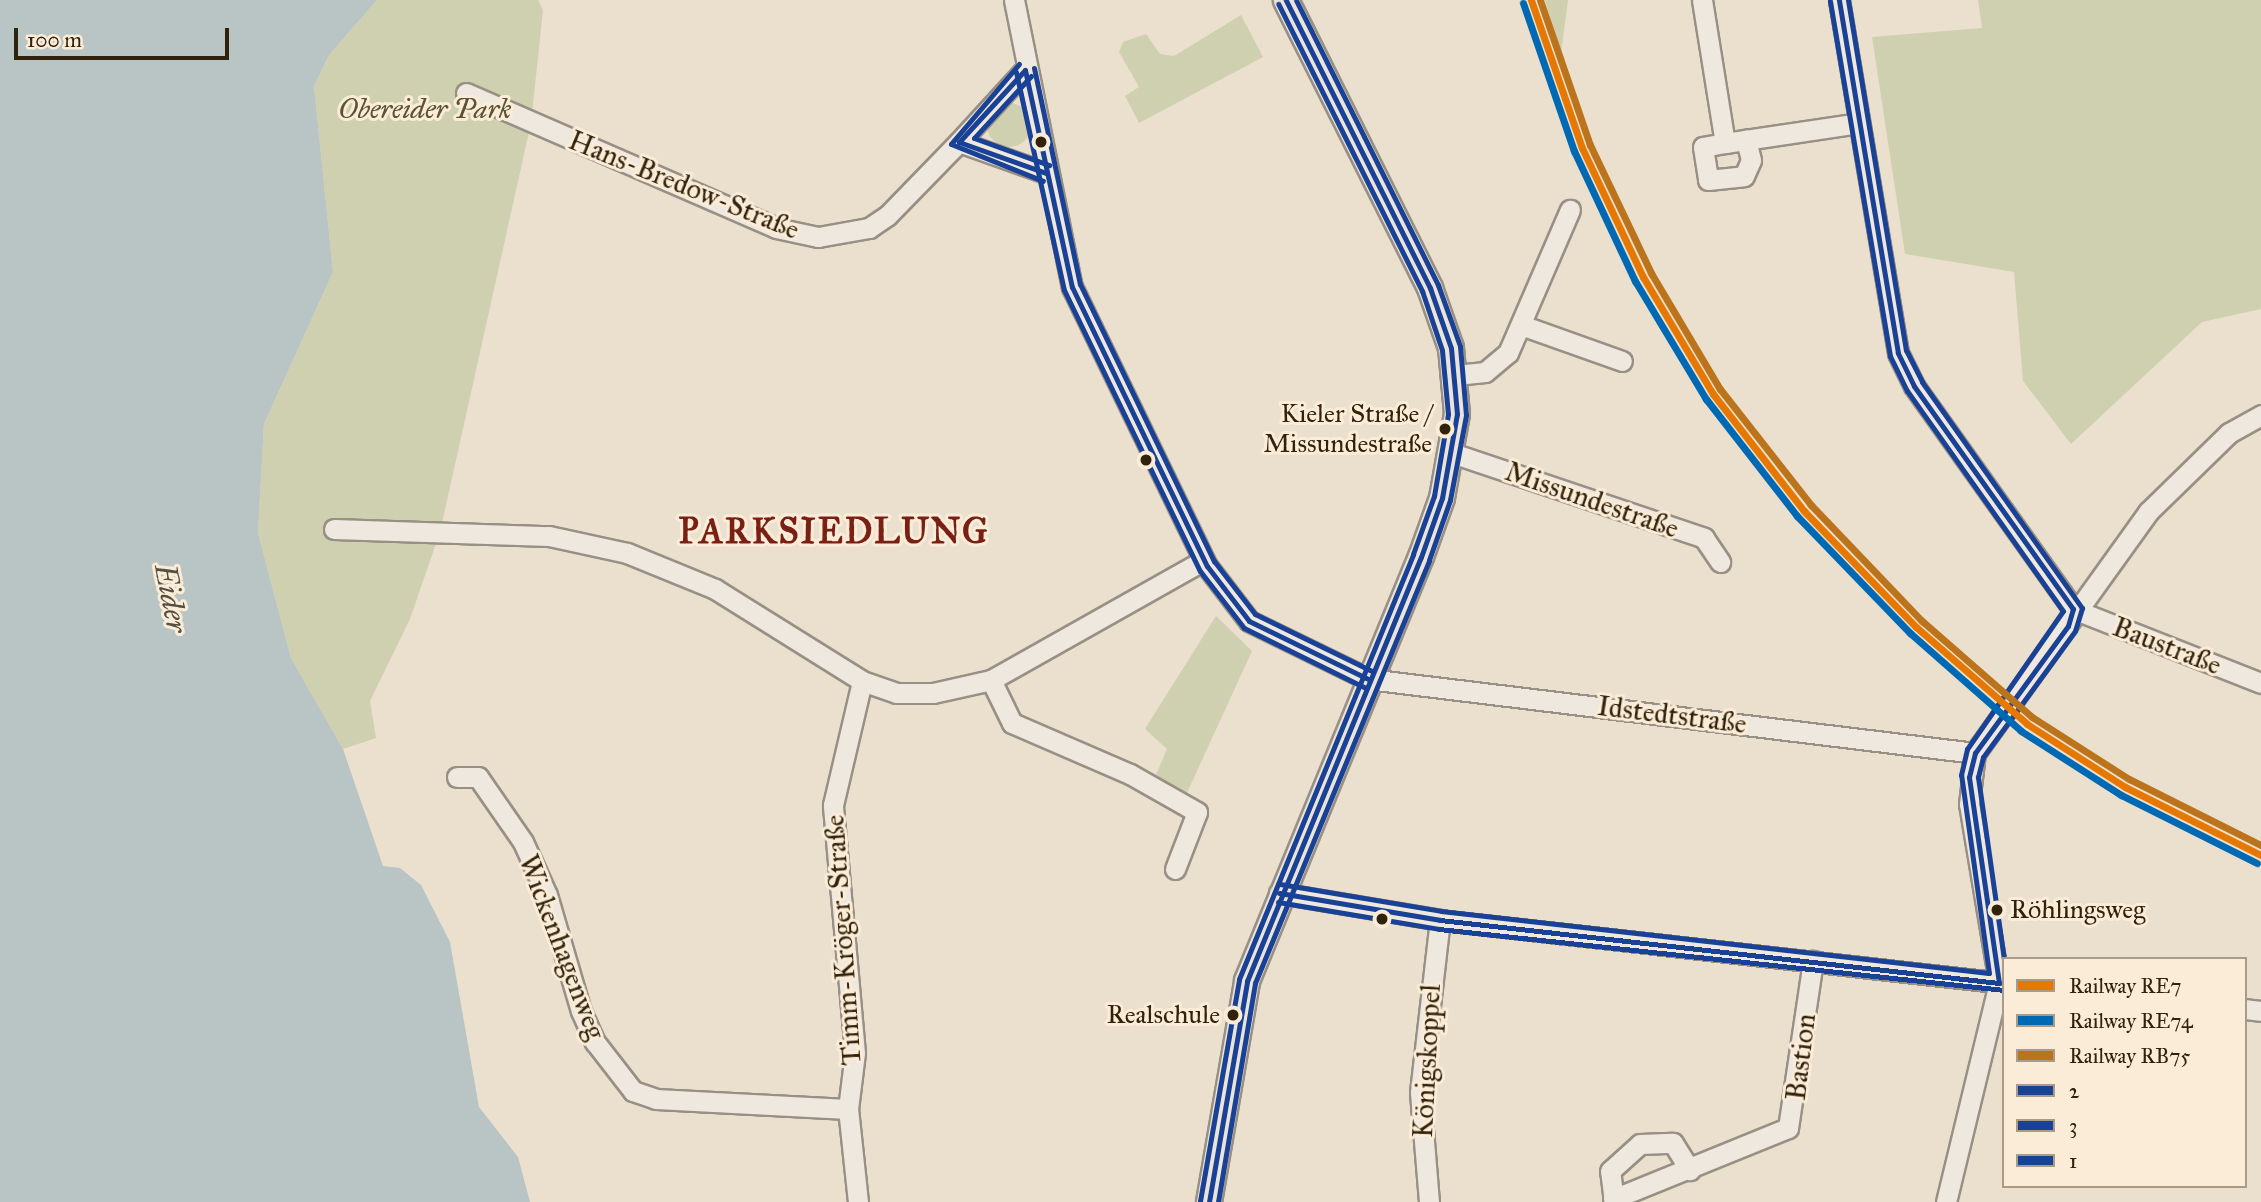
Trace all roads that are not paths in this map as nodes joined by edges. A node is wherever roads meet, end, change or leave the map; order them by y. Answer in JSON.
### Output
{"nodes":[{"id":1,"x":1014,"y":0,"type":"edge"},
{"id":2,"x":1286,"y":0,"type":"edge"},
{"id":3,"x":1702,"y":0,"type":"edge"},
{"id":4,"x":1839,"y":0,"type":"edge"},
{"id":5,"x":1025,"y":70,"type":"junction"},
{"id":6,"x":466,"y":93,"type":"dead end"},
{"id":7,"x":1859,"y":123,"type":"junction"},
{"id":8,"x":1746,"y":140,"type":"junction"},
{"id":9,"x":959,"y":142,"type":"junction"},
{"id":10,"x":1725,"y":143,"type":"junction"},
{"id":11,"x":1046,"y":173,"type":"junction"},
{"id":12,"x":1570,"y":210,"type":"dead end"},
{"id":13,"x":1521,"y":325,"type":"junction"},
{"id":14,"x":1622,"y":361,"type":"dead end"},
{"id":15,"x":1456,"y":375,"type":"junction"},
{"id":16,"x":2261,"y":415,"type":"edge"},
{"id":17,"x":1452,"y":453,"type":"junction"},
{"id":18,"x":334,"y":529,"type":"dead end"},
{"id":19,"x":1204,"y":560,"type":"junction"},
{"id":20,"x":1720,"y":562,"type":"dead end"},
{"id":21,"x":2073,"y":609,"type":"junction"},
{"id":22,"x":1368,"y":679,"type":"junction"},
{"id":23,"x":991,"y":680,"type":"junction"},
{"id":24,"x":862,"y":681,"type":"junction"},
{"id":25,"x":2261,"y":683,"type":"edge"},
{"id":26,"x":1975,"y":753,"type":"junction"},
{"id":27,"x":457,"y":777,"type":"dead end"},
{"id":28,"x":1175,"y":869,"type":"dead end"},
{"id":29,"x":1279,"y":893,"type":"junction"},
{"id":30,"x":1440,"y":920,"type":"junction"},
{"id":31,"x":1813,"y":961,"type":"junction"},
{"id":32,"x":2001,"y":983,"type":"edge"},
{"id":33,"x":848,"y":1109,"type":"junction"},
{"id":34,"x":1690,"y":1170,"type":"junction"},
{"id":35,"x":1613,"y":1201,"type":"edge"},
{"id":36,"x":858,"y":1202,"type":"edge"},
{"id":37,"x":1209,"y":1202,"type":"edge"},
{"id":38,"x":1429,"y":1202,"type":"edge"},
{"id":39,"x":1946,"y":1202,"type":"edge"}],
"edges":[{"from":1,"to":5,"type":"street","name":"Idstedtstraße"},
{"from":2,"to":15,"type":"main road"},
{"from":3,"to":10,"type":"street"},
{"from":4,"to":7,"type":"street"},
{"from":5,"to":9,"type":"street","name":"Hans-Bredow-Straße"},
{"from":5,"to":11,"type":"street","name":"Idstedtstraße"},
{"from":6,"to":9,"type":"street","name":"Hans-Bredow-Straße"},
{"from":7,"to":8,"type":"street"},
{"from":7,"to":21,"type":"street"},
{"from":8,"to":10,"type":"street"},
{"from":8,"to":10,"type":"street"},
{"from":9,"to":11,"type":"street"},
{"from":11,"to":19,"type":"street","name":"Idstedtstraße"},
{"from":12,"to":13,"type":"street"},
{"from":13,"to":14,"type":"street"},
{"from":13,"to":15,"type":"street"},
{"from":15,"to":17,"type":"main road"},
{"from":16,"to":21,"type":"street"},
{"from":17,"to":20,"type":"street","name":"Missundestraße"},
{"from":17,"to":22,"type":"main road"},
{"from":18,"to":24,"type":"street"},
{"from":19,"to":22,"type":"street","name":"Idstedtstraße"},
{"from":19,"to":23,"type":"street"},
{"from":21,"to":25,"type":"street","name":"Baustraße"},
{"from":21,"to":26,"type":"street"},
{"from":22,"to":26,"type":"street","name":"Idstedtstraße"},
{"from":22,"to":29,"type":"main road"},
{"from":23,"to":24,"type":"street"},
{"from":23,"to":28,"type":"street"},
{"from":24,"to":33,"type":"street","name":"Timm-Kröger-Straße"},
{"from":26,"to":32,"type":"street"},
{"from":27,"to":33,"type":"street","name":"Wickenhagenweg"},
{"from":29,"to":30,"type":"street"},
{"from":29,"to":37,"type":"main road"},
{"from":30,"to":31,"type":"street"},
{"from":30,"to":38,"type":"street","name":"Königskoppel"},
{"from":31,"to":32,"type":"street"},
{"from":31,"to":34,"type":"street","name":"Bastion"},
{"from":32,"to":39,"type":"street"},
{"from":33,"to":36,"type":"street","name":"Timm-Kröger-Straße"},
{"from":34,"to":35,"type":"street","name":"Bastion"},
{"from":34,"to":35,"type":"street","name":"Bastion"}]}
